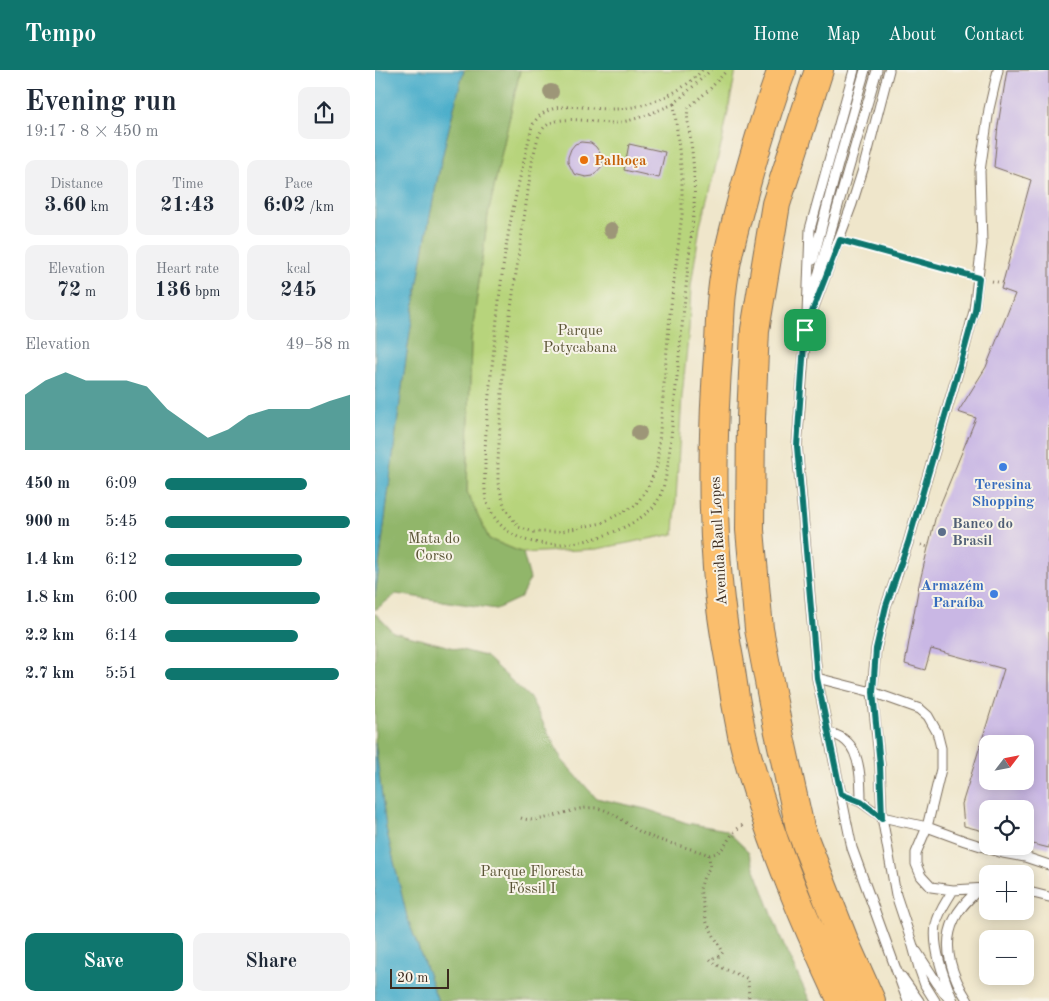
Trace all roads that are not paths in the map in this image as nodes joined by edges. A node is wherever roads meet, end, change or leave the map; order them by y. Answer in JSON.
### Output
{"nodes":[{"id":1,"x":782,"y":70,"type":"edge"},
{"id":2,"x":819,"y":70,"type":"edge"},
{"id":3,"x":853,"y":70,"type":"edge"},
{"id":4,"x":865,"y":70,"type":"edge"},
{"id":5,"x":877,"y":70,"type":"edge"},
{"id":6,"x":889,"y":70,"type":"edge"},
{"id":7,"x":999,"y":70,"type":"edge"},
{"id":8,"x":809,"y":275,"type":"junction"},
{"id":9,"x":807,"y":315,"type":"junction"},
{"id":10,"x":805,"y":330,"type":"junction"},
{"id":11,"x":817,"y":678,"type":"junction"},
{"id":12,"x":873,"y":692,"type":"junction"},
{"id":13,"x":828,"y":732,"type":"junction"},
{"id":14,"x":841,"y":794,"type":"junction"},
{"id":15,"x":861,"y":802,"type":"junction"},
{"id":16,"x":882,"y":818,"type":"junction"},
{"id":17,"x":927,"y":827,"type":"junction"},
{"id":18,"x":1049,"y":865,"type":"edge"},
{"id":19,"x":953,"y":890,"type":"junction"},
{"id":20,"x":978,"y":890,"type":"joint"},
{"id":21,"x":1034,"y":893,"type":"edge"},
{"id":22,"x":1049,"y":897,"type":"edge"},
{"id":23,"x":913,"y":946,"type":"junction"},
{"id":24,"x":893,"y":962,"type":"junction"},
{"id":25,"x":842,"y":1001,"type":"edge"},
{"id":26,"x":871,"y":1001,"type":"edge"},
{"id":27,"x":909,"y":1001,"type":"edge"},
{"id":28,"x":919,"y":1001,"type":"edge"},
{"id":29,"x":935,"y":1001,"type":"edge"},
{"id":30,"x":952,"y":1001,"type":"edge"},
{"id":31,"x":968,"y":1001,"type":"edge"}],
"edges":[{"from":1,"to":25,"type":"main road","name":"Avenida Raul Lopes"},
{"from":2,"to":26,"type":"main road"},
{"from":3,"to":8,"type":"lane"},
{"from":4,"to":8,"type":"lane"},
{"from":5,"to":9,"type":"lane"},
{"from":6,"to":10,"type":"lane"},
{"from":7,"to":12,"type":"lane"},
{"from":8,"to":9,"type":"lane"},
{"from":9,"to":10,"type":"lane"},
{"from":10,"to":11,"type":"lane"},
{"from":11,"to":12,"type":"lane"},
{"from":11,"to":13,"type":"lane"},
{"from":12,"to":16,"type":"lane"},
{"from":12,"to":17,"type":"lane"},
{"from":13,"to":14,"type":"lane"},
{"from":13,"to":15,"type":"lane"},
{"from":14,"to":15,"type":"lane"},
{"from":14,"to":24,"type":"lane"},
{"from":15,"to":16,"type":"lane"},
{"from":16,"to":17,"type":"lane"},
{"from":16,"to":23,"type":"lane"},
{"from":17,"to":18,"type":"lane"},
{"from":17,"to":19,"type":"lane"},
{"from":19,"to":20,"type":"lane"},
{"from":19,"to":30,"type":"lane"},
{"from":20,"to":31,"type":"lane"},
{"from":21,"to":22,"type":"lane"},
{"from":23,"to":29,"type":"lane"},
{"from":23,"to":30,"type":"lane"},
{"from":24,"to":27,"type":"lane"},
{"from":24,"to":28,"type":"lane"}]}
